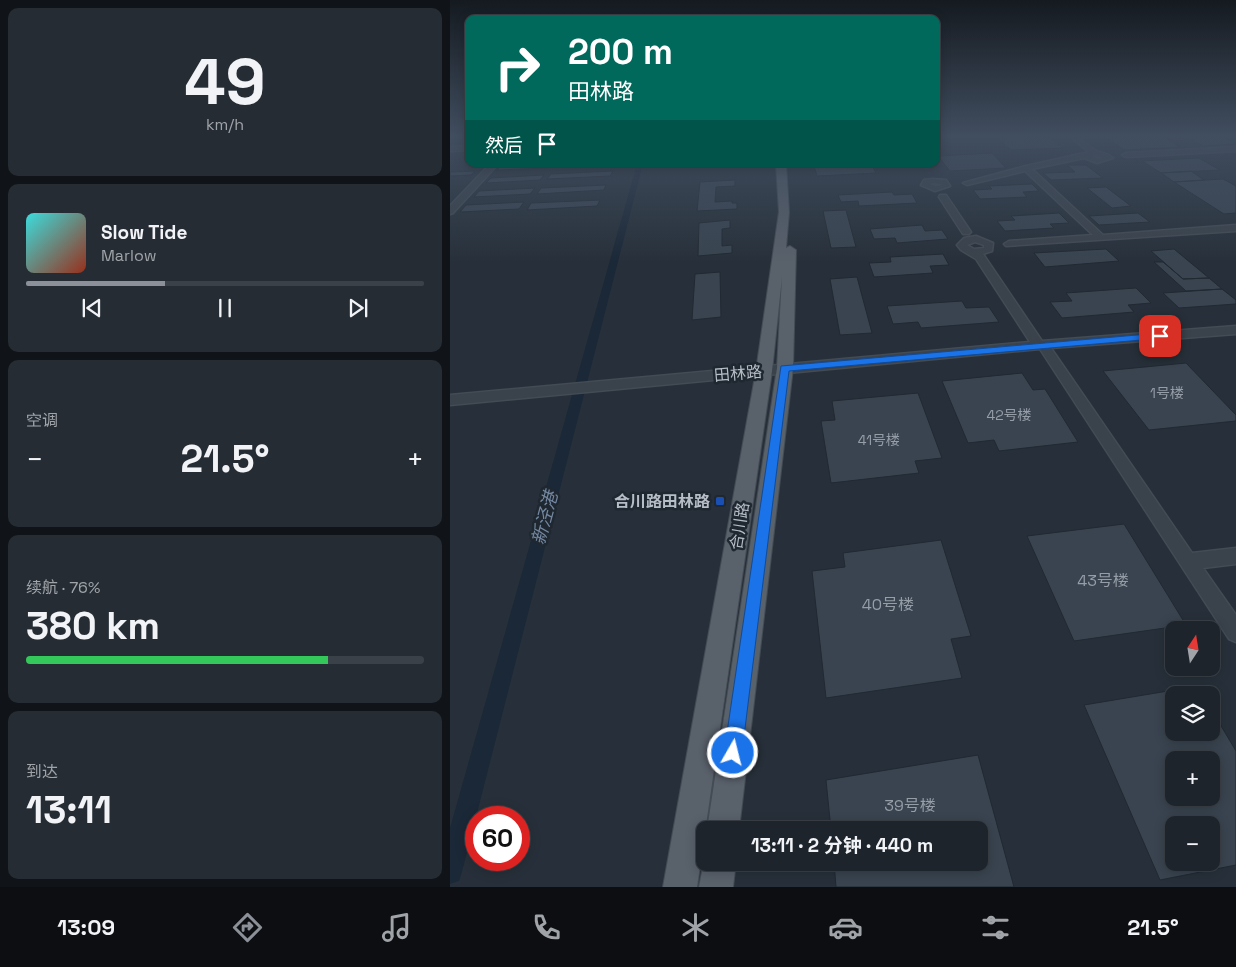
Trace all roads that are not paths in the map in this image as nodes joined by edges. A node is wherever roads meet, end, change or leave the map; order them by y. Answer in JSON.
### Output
{"nodes":[{"id":1,"x":481,"y":178,"type":"edge"},
{"id":2,"x":782,"y":178,"type":"edge"},
{"id":3,"x":789,"y":178,"type":"edge"},
{"id":4,"x":986,"y":178,"type":"edge"},
{"id":5,"x":1037,"y":178,"type":"edge"},
{"id":6,"x":961,"y":185,"type":"junction"},
{"id":7,"x":943,"y":188,"type":"junction"},
{"id":8,"x":450,"y":211,"type":"edge"},
{"id":9,"x":1236,"y":228,"type":"edge"},
{"id":10,"x":966,"y":236,"type":"junction"},
{"id":11,"x":1100,"y":237,"type":"junction"},
{"id":12,"x":979,"y":240,"type":"junction"},
{"id":13,"x":1010,"y":244,"type":"junction"},
{"id":14,"x":988,"y":250,"type":"junction"},
{"id":15,"x":974,"y":252,"type":"junction"},
{"id":16,"x":1236,"y":330,"type":"edge"},
{"id":17,"x":1043,"y":345,"type":"junction"},
{"id":18,"x":774,"y":370,"type":"junction"},
{"id":19,"x":450,"y":400,"type":"edge"},
{"id":20,"x":1236,"y":556,"type":"edge"},
{"id":21,"x":1188,"y":562,"type":"junction"},
{"id":22,"x":1236,"y":632,"type":"edge"},
{"id":23,"x":724,"y":821,"type":"edge"},
{"id":24,"x":718,"y":871,"type":"edge"},
{"id":25,"x":680,"y":887,"type":"edge"},
{"id":26,"x":716,"y":887,"type":"edge"}],
"edges":[{"from":1,"to":8,"type":"street"},
{"from":2,"to":18,"type":"main road","name":"合川路"},
{"from":3,"to":18,"type":"main road","name":"合川路"},
{"from":4,"to":6,"type":"street"},
{"from":5,"to":11,"type":"street"},
{"from":6,"to":7,"type":"street"},
{"from":6,"to":7,"type":"street"},
{"from":7,"to":7,"type":"street"},
{"from":7,"to":10,"type":"street"},
{"from":9,"to":11,"type":"street"},
{"from":10,"to":12,"type":"street"},
{"from":10,"to":15,"type":"street"},
{"from":11,"to":13,"type":"street"},
{"from":12,"to":13,"type":"street"},
{"from":12,"to":14,"type":"street"},
{"from":13,"to":14,"type":"street"},
{"from":14,"to":15,"type":"street"},
{"from":14,"to":17,"type":"street"},
{"from":15,"to":17,"type":"street"},
{"from":16,"to":17,"type":"street","name":"田林路"},
{"from":17,"to":18,"type":"street","name":"田林路"},
{"from":17,"to":21,"type":"street"},
{"from":18,"to":19,"type":"street","name":"田林路"},
{"from":18,"to":23,"type":"main road","name":"合川路"},
{"from":18,"to":25,"type":"main road","name":"合川路"},
{"from":20,"to":21,"type":"street"},
{"from":21,"to":22,"type":"street"},
{"from":24,"to":26,"type":"main road"}]}
